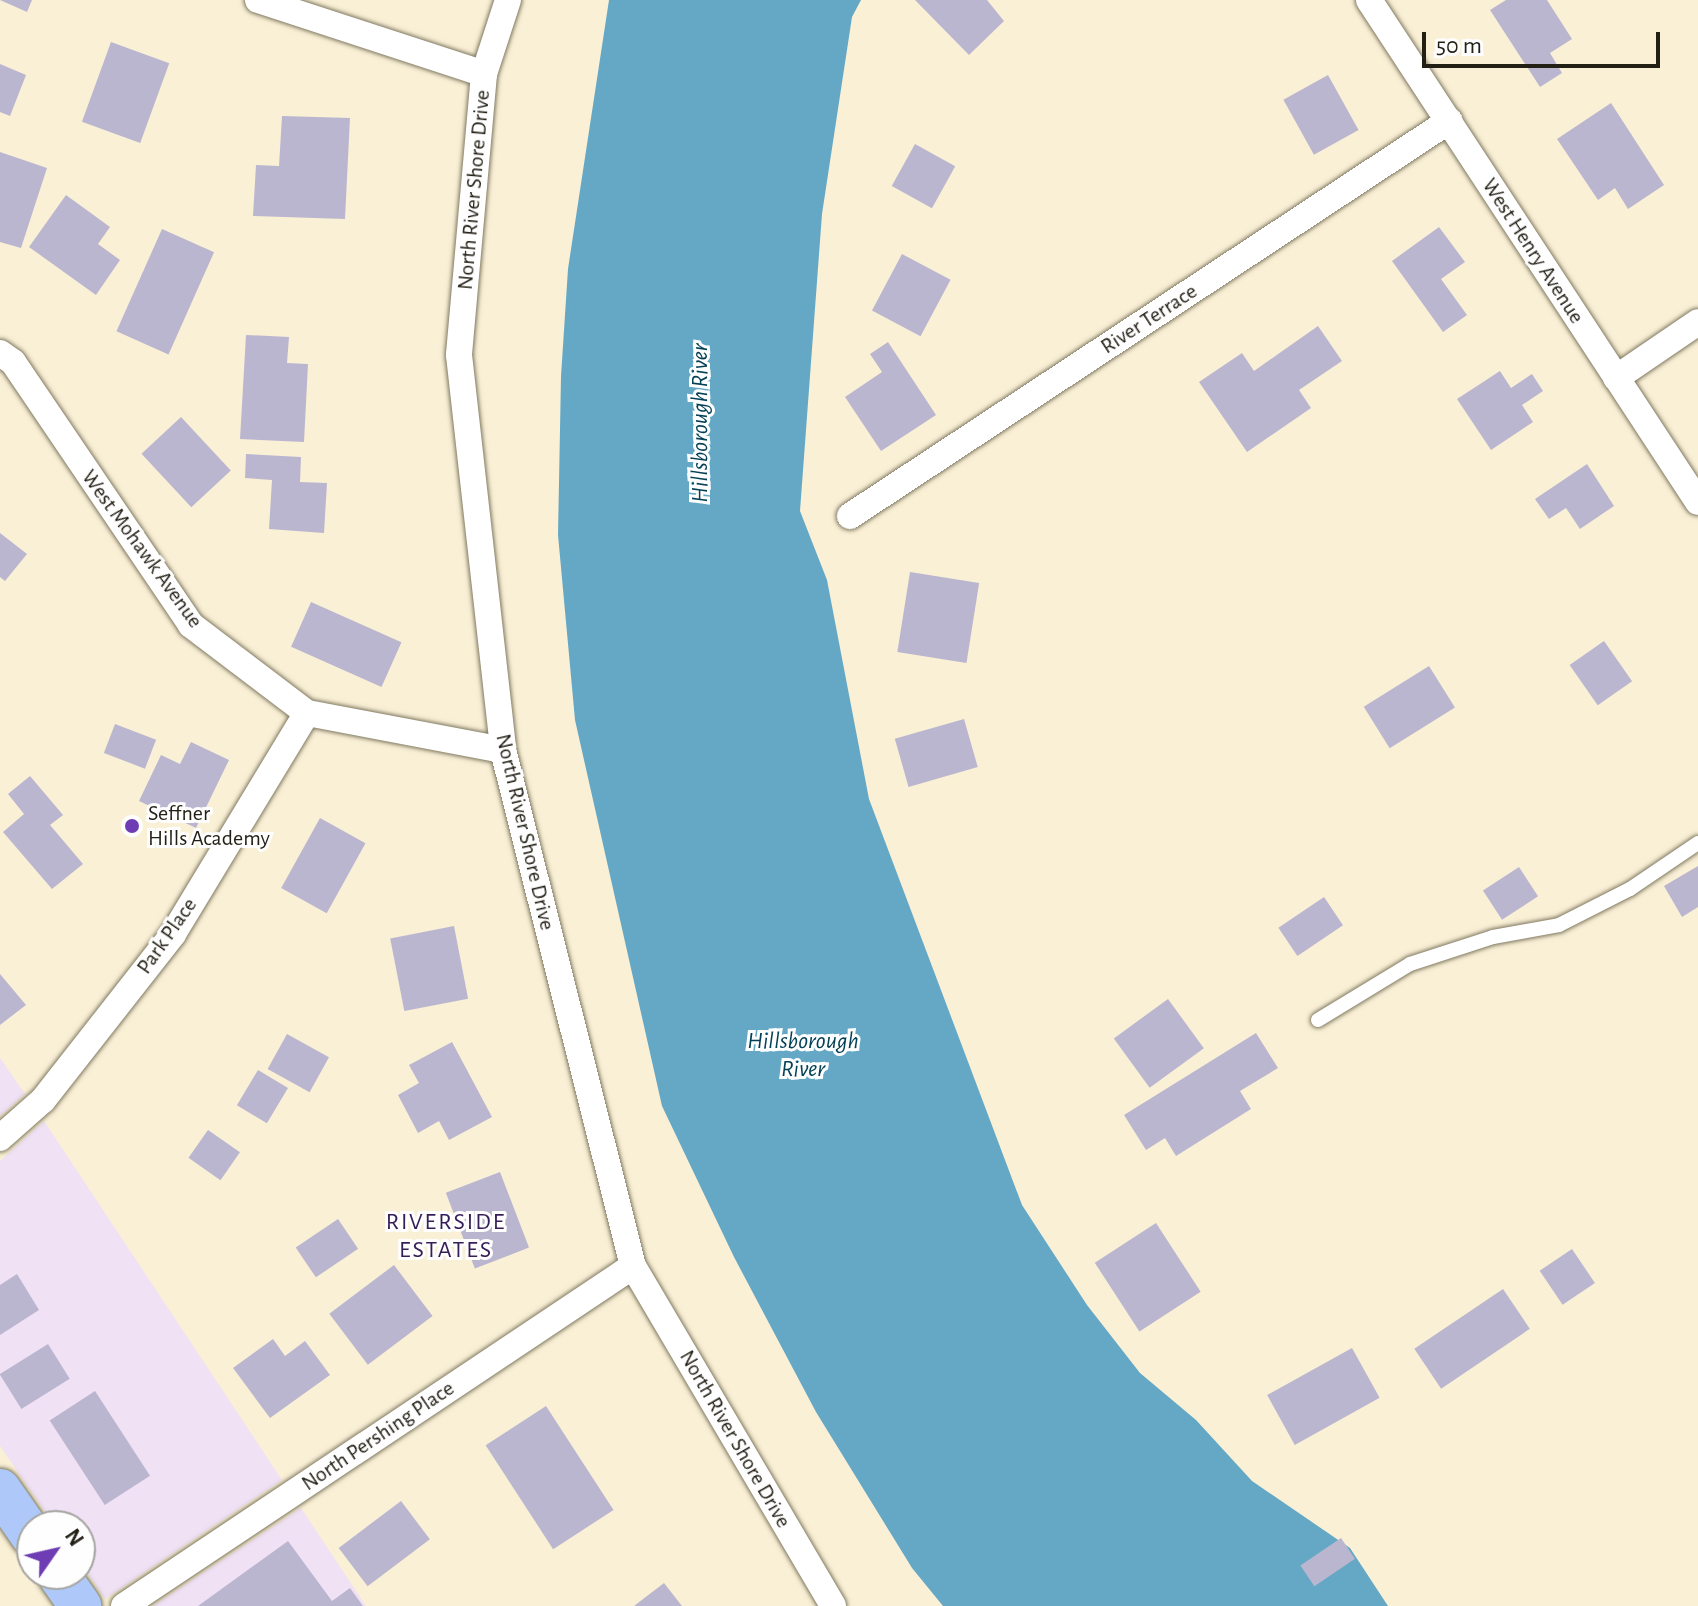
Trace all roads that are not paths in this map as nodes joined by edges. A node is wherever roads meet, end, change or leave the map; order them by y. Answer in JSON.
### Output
{"nodes":[{"id":1,"x":258,"y":0,"type":"edge"},
{"id":2,"x":508,"y":0,"type":"edge"},
{"id":3,"x":1369,"y":0,"type":"edge"},
{"id":4,"x":484,"y":74,"type":"junction"},
{"id":5,"x":1449,"y":121,"type":"junction"},
{"id":6,"x":1698,"y":322,"type":"edge"},
{"id":7,"x":0,"y":353,"type":"edge"},
{"id":8,"x":1616,"y":378,"type":"junction"},
{"id":9,"x":1698,"y":502,"type":"edge"},
{"id":10,"x":850,"y":516,"type":"dead end"},
{"id":11,"x":307,"y":713,"type":"junction"},
{"id":12,"x":503,"y":750,"type":"junction"},
{"id":13,"x":1698,"y":843,"type":"edge"},
{"id":14,"x":1318,"y":1020,"type":"dead end"},
{"id":15,"x":0,"y":1138,"type":"edge"},
{"id":16,"x":633,"y":1266,"type":"junction"},
{"id":17,"x":0,"y":1490,"type":"edge"},
{"id":18,"x":16,"y":1513,"type":"edge"},
{"id":19,"x":124,"y":1606,"type":"edge"},
{"id":20,"x":833,"y":1606,"type":"edge"}],
"edges":[{"from":1,"to":4,"type":"street"},
{"from":2,"to":4,"type":"street","name":"North River Shore Drive"},
{"from":3,"to":5,"type":"street","name":"West Henry Avenue"},
{"from":4,"to":12,"type":"street","name":"North River Shore Drive"},
{"from":5,"to":8,"type":"street","name":"West Henry Avenue"},
{"from":5,"to":10,"type":"street","name":"River Terrace"},
{"from":6,"to":8,"type":"street"},
{"from":7,"to":11,"type":"street","name":"West Mohawk Avenue"},
{"from":8,"to":9,"type":"street","name":"West Henry Avenue"},
{"from":11,"to":12,"type":"street","name":"West Mohawk Avenue"},
{"from":11,"to":15,"type":"street","name":"Park Place"},
{"from":12,"to":16,"type":"street","name":"North River Shore Drive"},
{"from":13,"to":14,"type":"lane"},
{"from":16,"to":19,"type":"street","name":"North Pershing Place"},
{"from":16,"to":20,"type":"street","name":"North River Shore Drive"},
{"from":17,"to":18,"type":"main road"}]}
